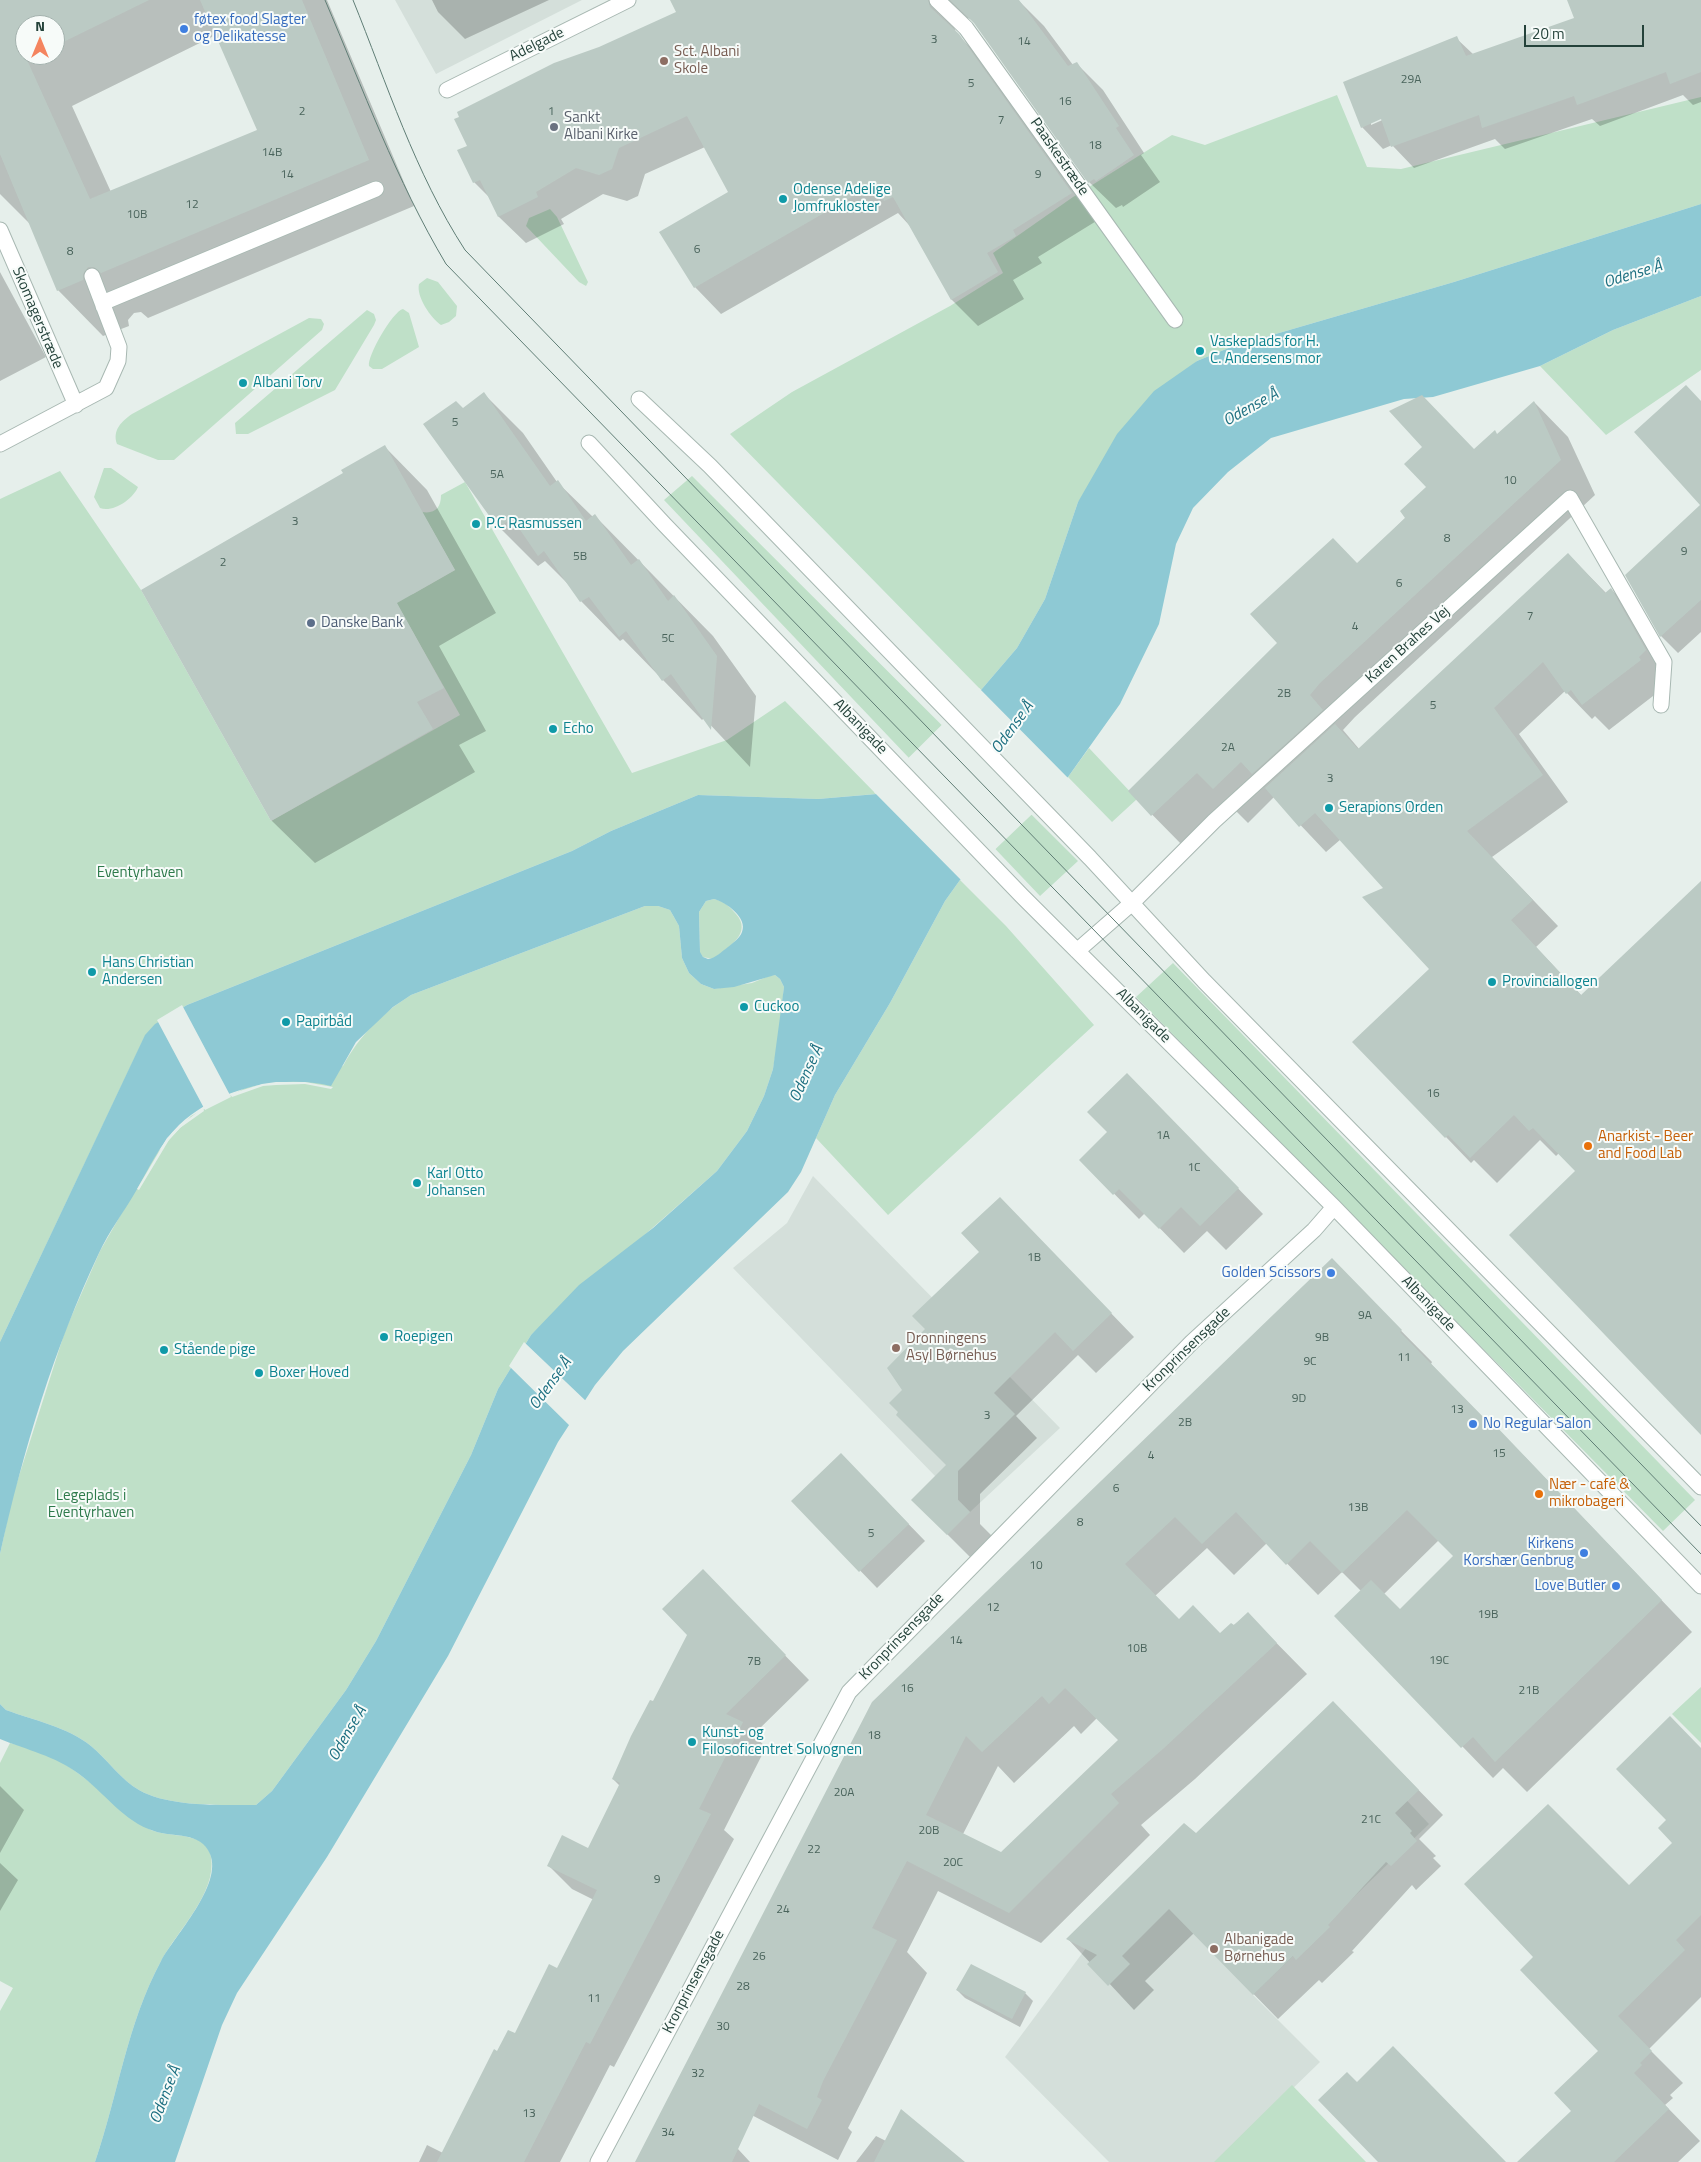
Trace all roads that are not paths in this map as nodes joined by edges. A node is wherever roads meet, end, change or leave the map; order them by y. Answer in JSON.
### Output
{"nodes":[{"id":1,"x":628,"y":0,"type":"edge"},
{"id":2,"x":937,"y":0,"type":"edge"},
{"id":3,"x":447,"y":90,"type":"dead end"},
{"id":4,"x":376,"y":189,"type":"dead end"},
{"id":5,"x":0,"y":230,"type":"edge"},
{"id":6,"x":92,"y":276,"type":"dead end"},
{"id":7,"x":103,"y":306,"type":"junction"},
{"id":8,"x":1175,"y":320,"type":"dead end"},
{"id":9,"x":639,"y":399,"type":"dead end"},
{"id":10,"x":76,"y":405,"type":"junction"},
{"id":11,"x":589,"y":443,"type":"dead end"},
{"id":12,"x":0,"y":444,"type":"edge"},
{"id":13,"x":1662,"y":705,"type":"dead end"},
{"id":14,"x":1132,"y":903,"type":"junction"},
{"id":15,"x":1077,"y":950,"type":"junction"},
{"id":16,"x":1334,"y":1207,"type":"junction"},
{"id":17,"x":1701,"y":1487,"type":"edge"},
{"id":18,"x":1701,"y":1586,"type":"edge"},
{"id":19,"x":598,"y":2162,"type":"edge"}],
"edges":[{"from":1,"to":3,"type":"street","name":"Adelgade"},
{"from":2,"to":8,"type":"street","name":"Paaskestræde"},
{"from":4,"to":7,"type":"street"},
{"from":5,"to":10,"type":"street","name":"Skomagerstræde"},
{"from":6,"to":7,"type":"street"},
{"from":7,"to":10,"type":"street"},
{"from":9,"to":14,"type":"street"},
{"from":10,"to":12,"type":"street"},
{"from":11,"to":15,"type":"street","name":"Albanigade"},
{"from":13,"to":14,"type":"street","name":"Karen Brahes Vej"},
{"from":14,"to":15,"type":"street","name":"Karen Brahes Vej"},
{"from":14,"to":17,"type":"street"},
{"from":15,"to":16,"type":"street","name":"Albanigade"},
{"from":16,"to":18,"type":"street","name":"Albanigade"},
{"from":16,"to":19,"type":"street","name":"Kronprinsensgade"}]}
